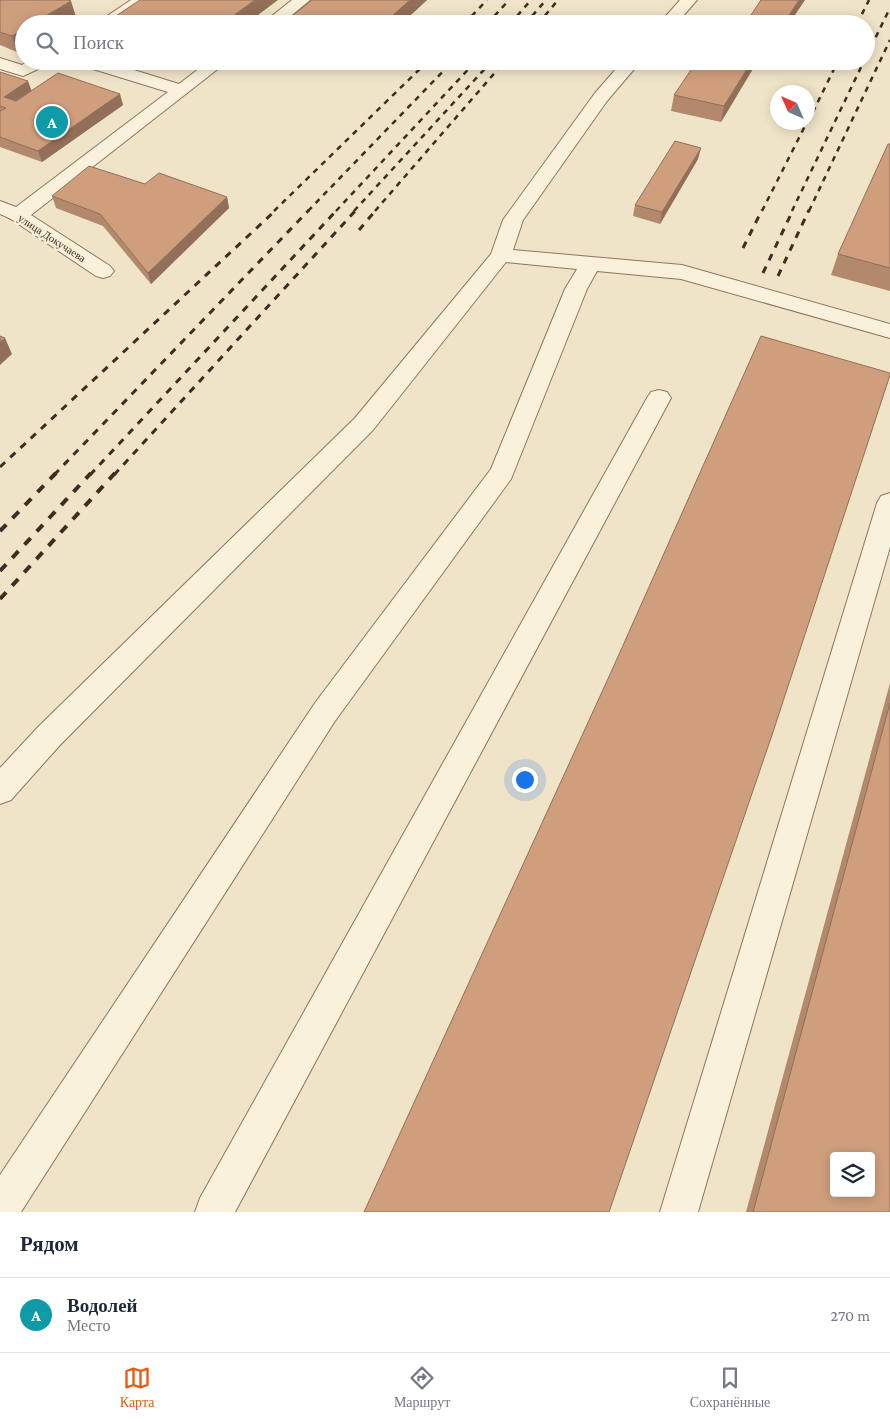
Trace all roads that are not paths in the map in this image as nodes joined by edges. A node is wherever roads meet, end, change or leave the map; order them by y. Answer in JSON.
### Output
{"nodes":[{"id":1,"x":142,"y":0,"type":"edge"},
{"id":2,"x":302,"y":0,"type":"edge"},
{"id":3,"x":689,"y":0,"type":"edge"},
{"id":4,"x":118,"y":15,"type":"edge"},
{"id":5,"x":282,"y":15,"type":"edge"},
{"id":6,"x":675,"y":15,"type":"edge"},
{"id":7,"x":0,"y":64,"type":"edge"},
{"id":8,"x":15,"y":69,"type":"edge"},
{"id":9,"x":115,"y":70,"type":"edge"},
{"id":10,"x":208,"y":70,"type":"edge"},
{"id":11,"x":625,"y":70,"type":"edge"},
{"id":12,"x":181,"y":90,"type":"junction"},
{"id":13,"x":9,"y":211,"type":"edge"},
{"id":14,"x":501,"y":255,"type":"junction"},
{"id":15,"x":590,"y":264,"type":"junction"},
{"id":16,"x":103,"y":271,"type":"dead end"},
{"id":17,"x":890,"y":331,"type":"edge"},
{"id":18,"x":659,"y":398,"type":"dead end"},
{"id":19,"x":890,"y":503,"type":"edge"},
{"id":20,"x":0,"y":790,"type":"edge"},
{"id":21,"x":0,"y":1209,"type":"edge"},
{"id":22,"x":214,"y":1212,"type":"edge"},
{"id":23,"x":679,"y":1212,"type":"edge"}],
"edges":[{"from":1,"to":4,"type":"lane"},
{"from":2,"to":5,"type":"lane"},
{"from":3,"to":6,"type":"lane"},
{"from":7,"to":8,"type":"lane"},
{"from":9,"to":12,"type":"lane"},
{"from":10,"to":12,"type":"lane"},
{"from":11,"to":14,"type":"lane"},
{"from":12,"to":13,"type":"lane"},
{"from":13,"to":16,"type":"lane","name":"улица Докучаева"},
{"from":14,"to":15,"type":"lane"},
{"from":14,"to":20,"type":"lane"},
{"from":15,"to":17,"type":"lane"},
{"from":15,"to":21,"type":"lane"},
{"from":18,"to":22,"type":"lane"},
{"from":19,"to":23,"type":"lane"}]}
